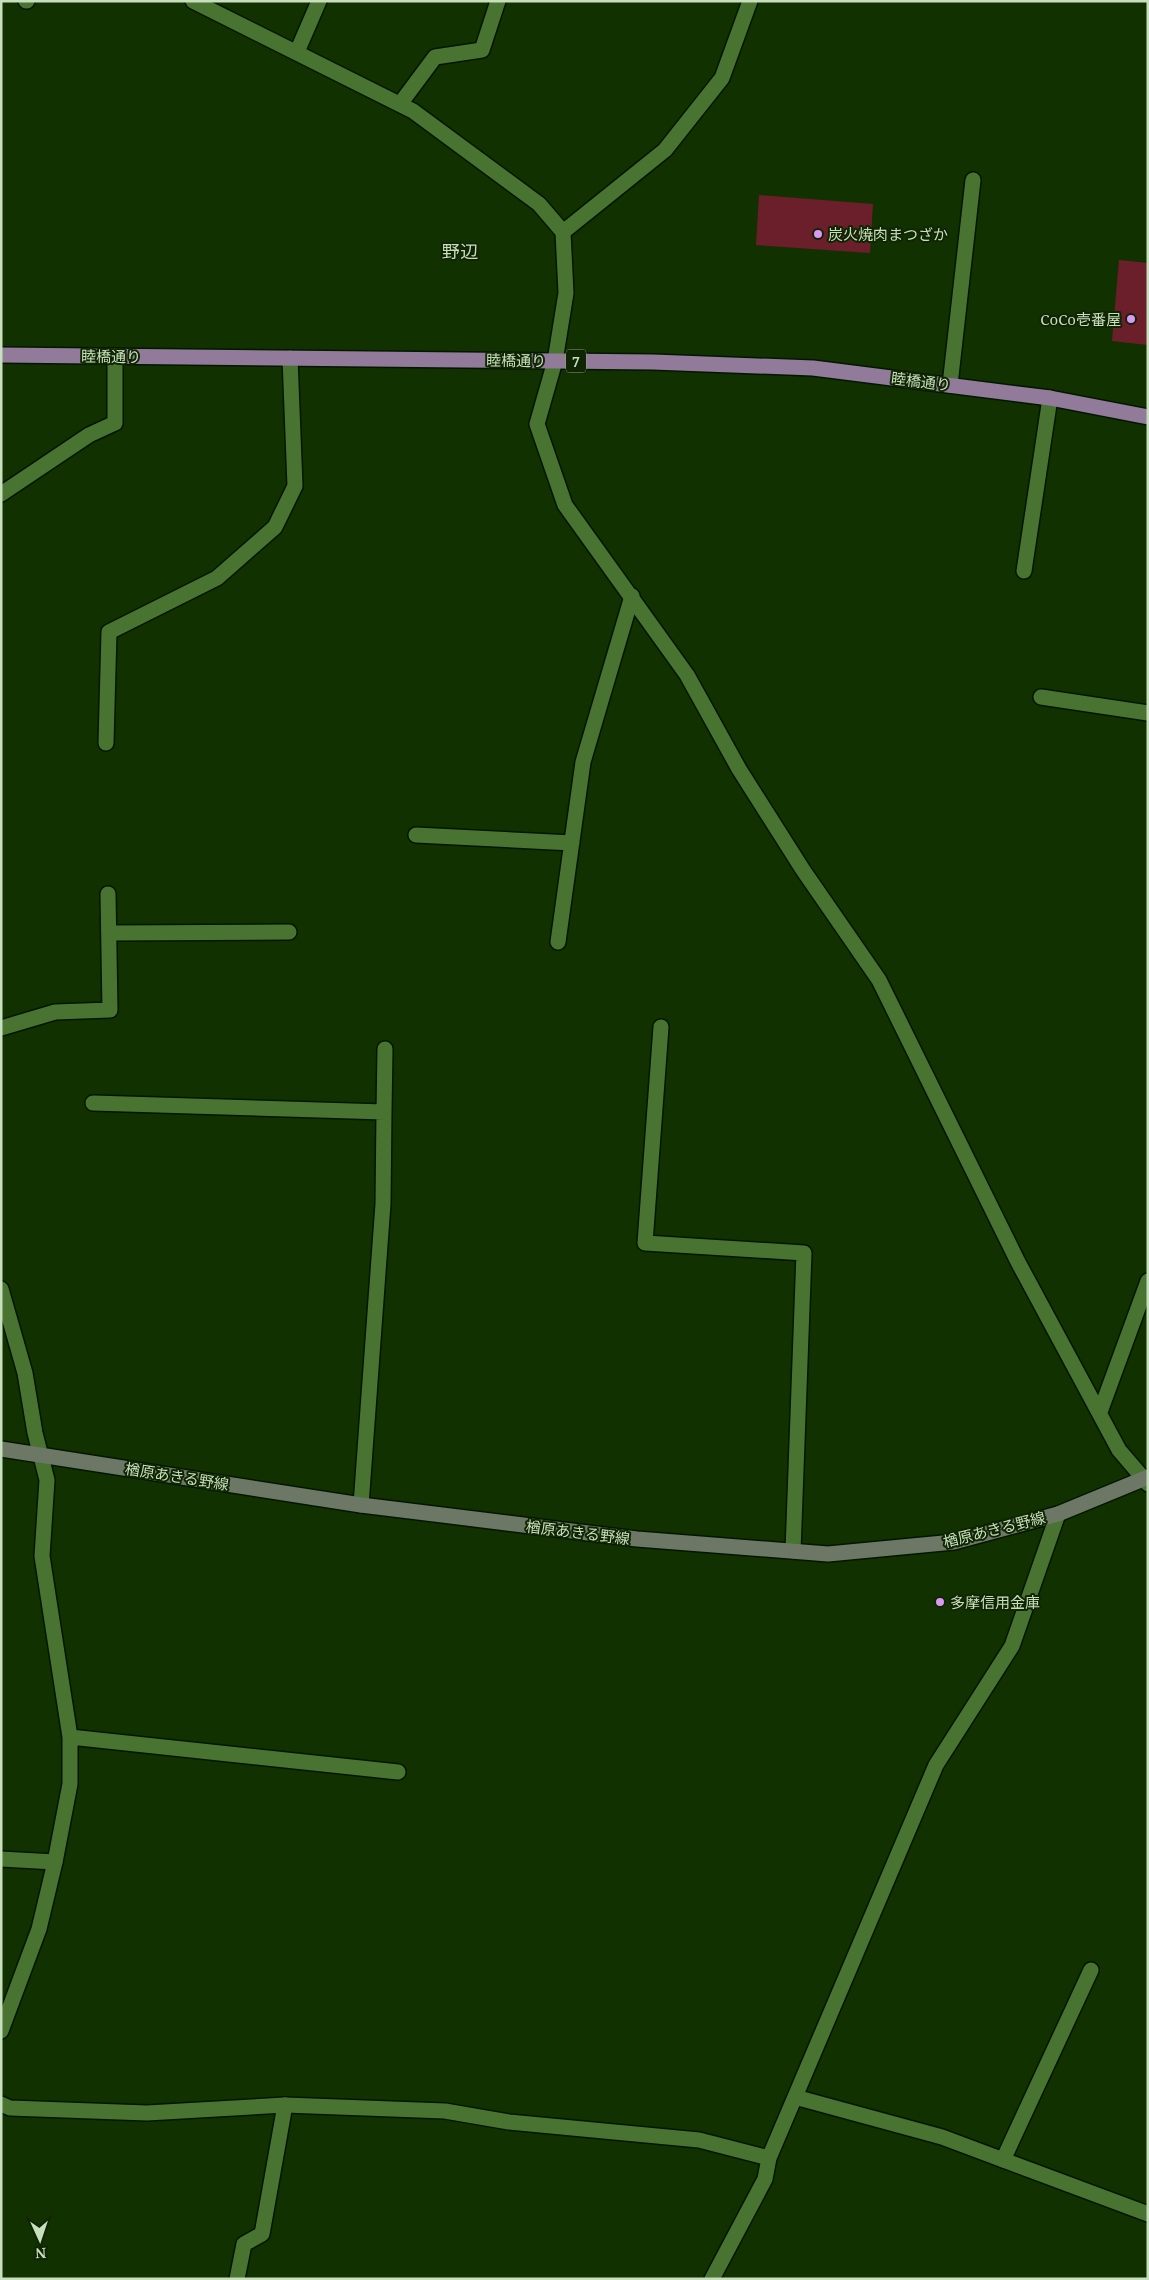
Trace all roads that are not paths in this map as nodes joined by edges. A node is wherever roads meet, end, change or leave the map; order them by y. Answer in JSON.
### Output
{"nodes":[{"id":1,"x":193,"y":1,"type":"edge"},
{"id":2,"x":320,"y":1,"type":"edge"},
{"id":3,"x":498,"y":1,"type":"edge"},
{"id":4,"x":750,"y":1,"type":"edge"},
{"id":5,"x":297,"y":52,"type":"junction"},
{"id":6,"x":400,"y":104,"type":"junction"},
{"id":7,"x":973,"y":180,"type":"dead end"},
{"id":8,"x":563,"y":232,"type":"junction"},
{"id":9,"x":1,"y":355,"type":"edge"},
{"id":10,"x":115,"y":356,"type":"junction"},
{"id":11,"x":290,"y":358,"type":"junction"},
{"id":12,"x":555,"y":361,"type":"junction"},
{"id":13,"x":950,"y":384,"type":"junction"},
{"id":14,"x":1050,"y":398,"type":"junction"},
{"id":15,"x":1148,"y":417,"type":"edge"},
{"id":16,"x":1,"y":494,"type":"edge"},
{"id":17,"x":1024,"y":571,"type":"dead end"},
{"id":18,"x":632,"y":596,"type":"junction"},
{"id":19,"x":1041,"y":697,"type":"dead end"},
{"id":20,"x":1148,"y":713,"type":"edge"},
{"id":21,"x":106,"y":743,"type":"dead end"},
{"id":22,"x":416,"y":834,"type":"dead end"},
{"id":23,"x":572,"y":843,"type":"junction"},
{"id":24,"x":108,"y":894,"type":"dead end"},
{"id":25,"x":289,"y":932,"type":"dead end"},
{"id":26,"x":109,"y":933,"type":"junction"},
{"id":27,"x":558,"y":942,"type":"dead end"},
{"id":28,"x":1,"y":1028,"type":"edge"},
{"id":29,"x":661,"y":1028,"type":"dead end"},
{"id":30,"x":384,"y":1050,"type":"dead end"},
{"id":31,"x":93,"y":1103,"type":"dead end"},
{"id":32,"x":384,"y":1112,"type":"junction"},
{"id":33,"x":1148,"y":1282,"type":"edge"},
{"id":34,"x":1,"y":1289,"type":"edge"},
{"id":35,"x":1100,"y":1412,"type":"junction"},
{"id":36,"x":1,"y":1449,"type":"edge"},
{"id":37,"x":40,"y":1454,"type":"junction"},
{"id":38,"x":1147,"y":1480,"type":"edge"},
{"id":39,"x":361,"y":1505,"type":"junction"},
{"id":40,"x":1058,"y":1514,"type":"junction"},
{"id":41,"x":793,"y":1551,"type":"junction"},
{"id":42,"x":70,"y":1736,"type":"junction"},
{"id":43,"x":398,"y":1772,"type":"dead end"},
{"id":44,"x":1,"y":1859,"type":"edge"},
{"id":45,"x":55,"y":1862,"type":"junction"},
{"id":46,"x":1091,"y":1970,"type":"dead end"},
{"id":47,"x":1,"y":2030,"type":"edge"},
{"id":48,"x":796,"y":2097,"type":"junction"},
{"id":49,"x":1,"y":2104,"type":"edge"},
{"id":50,"x":286,"y":2105,"type":"junction"},
{"id":51,"x":769,"y":2158,"type":"junction"},
{"id":52,"x":1003,"y":2160,"type":"junction"},
{"id":53,"x":1148,"y":2214,"type":"edge"},
{"id":54,"x":237,"y":2279,"type":"edge"},
{"id":55,"x":712,"y":2279,"type":"edge"}],
"edges":[{"from":1,"to":5,"type":"street"},
{"from":2,"to":5,"type":"street"},
{"from":3,"to":6,"type":"street"},
{"from":4,"to":8,"type":"street"},
{"from":5,"to":6,"type":"street"},
{"from":6,"to":8,"type":"street"},
{"from":7,"to":13,"type":"street"},
{"from":8,"to":12,"type":"street"},
{"from":9,"to":10,"type":"main road","name":"睦橋通り","number":"7"},
{"from":10,"to":11,"type":"main road","name":"睦橋通り","number":"7"},
{"from":10,"to":16,"type":"street"},
{"from":11,"to":12,"type":"main road","name":"睦橋通り","number":"7"},
{"from":11,"to":21,"type":"street"},
{"from":12,"to":13,"type":"main road","name":"睦橋通り","number":"7"},
{"from":12,"to":18,"type":"street"},
{"from":13,"to":14,"type":"main road","name":"睦橋通り","number":"7"},
{"from":14,"to":15,"type":"main road","name":"睦橋通り","number":"7"},
{"from":14,"to":17,"type":"street"},
{"from":18,"to":23,"type":"street"},
{"from":18,"to":35,"type":"street"},
{"from":19,"to":20,"type":"street"},
{"from":22,"to":23,"type":"street"},
{"from":23,"to":27,"type":"street"},
{"from":24,"to":26,"type":"street"},
{"from":25,"to":26,"type":"street"},
{"from":26,"to":28,"type":"street"},
{"from":29,"to":41,"type":"street"},
{"from":30,"to":32,"type":"street"},
{"from":31,"to":32,"type":"street"},
{"from":32,"to":39,"type":"street"},
{"from":33,"to":35,"type":"street"},
{"from":34,"to":37,"type":"street"},
{"from":35,"to":38,"type":"street"},
{"from":36,"to":37,"type":"main road","name":"楢原あきる野線"},
{"from":37,"to":39,"type":"main road","name":"楢原あきる野線"},
{"from":37,"to":42,"type":"street"},
{"from":38,"to":40,"type":"main road","name":"楢原あきる野線"},
{"from":39,"to":41,"type":"main road","name":"楢原あきる野線"},
{"from":40,"to":41,"type":"main road","name":"楢原あきる野線"},
{"from":40,"to":48,"type":"street"},
{"from":42,"to":43,"type":"street"},
{"from":42,"to":45,"type":"street"},
{"from":44,"to":45,"type":"street"},
{"from":45,"to":47,"type":"street"},
{"from":46,"to":52,"type":"street"},
{"from":48,"to":51,"type":"street"},
{"from":48,"to":52,"type":"street"},
{"from":49,"to":50,"type":"street"},
{"from":50,"to":51,"type":"street"},
{"from":50,"to":54,"type":"street"},
{"from":51,"to":55,"type":"street"},
{"from":52,"to":53,"type":"street"}]}
